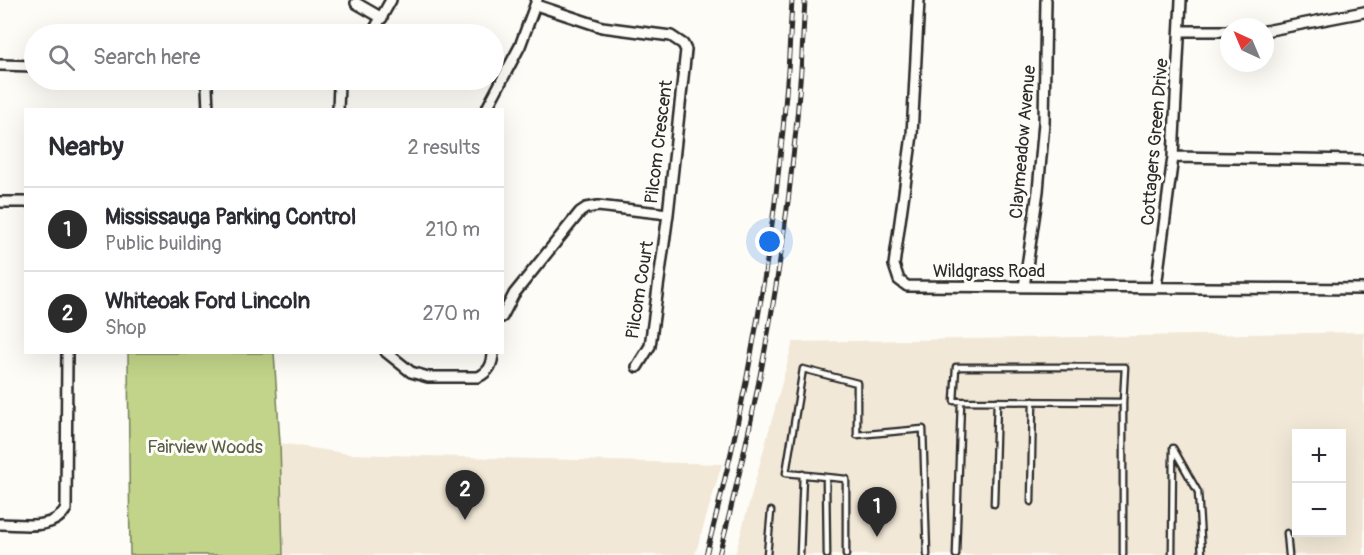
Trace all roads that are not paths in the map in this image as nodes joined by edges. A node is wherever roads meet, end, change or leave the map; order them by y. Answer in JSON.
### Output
{"nodes":[{"id":1,"x":391,"y":0,"type":"edge"},
{"id":2,"x":919,"y":0,"type":"edge"},
{"id":3,"x":1046,"y":0,"type":"edge"},
{"id":4,"x":1181,"y":0,"type":"edge"},
{"id":5,"x":536,"y":2,"type":"edge"},
{"id":6,"x":356,"y":3,"type":"dead end"},
{"id":7,"x":1364,"y":12,"type":"edge"},
{"id":8,"x":382,"y":18,"type":"junction"},
{"id":9,"x":378,"y":24,"type":"edge"},
{"id":10,"x":1274,"y":29,"type":"edge"},
{"id":11,"x":1180,"y":31,"type":"junction"},
{"id":12,"x":1220,"y":31,"type":"edge"},
{"id":13,"x":0,"y":65,"type":"edge"},
{"id":14,"x":24,"y":66,"type":"edge"},
{"id":15,"x":504,"y":76,"type":"edge"},
{"id":16,"x":207,"y":90,"type":"edge"},
{"id":17,"x":339,"y":90,"type":"edge"},
{"id":18,"x":497,"y":90,"type":"edge"},
{"id":19,"x":208,"y":108,"type":"edge"},
{"id":20,"x":338,"y":108,"type":"edge"},
{"id":21,"x":487,"y":108,"type":"edge"},
{"id":22,"x":1173,"y":157,"type":"junction"},
{"id":23,"x":1364,"y":160,"type":"edge"},
{"id":24,"x":0,"y":202,"type":"edge"},
{"id":25,"x":24,"y":202,"type":"edge"},
{"id":26,"x":668,"y":214,"type":"junction"},
{"id":27,"x":1024,"y":287,"type":"junction"},
{"id":28,"x":1156,"y":287,"type":"junction"},
{"id":29,"x":1364,"y":289,"type":"edge"},
{"id":30,"x":504,"y":313,"type":"edge"},
{"id":31,"x":67,"y":354,"type":"edge"},
{"id":32,"x":388,"y":354,"type":"edge"},
{"id":33,"x":493,"y":354,"type":"edge"},
{"id":34,"x":637,"y":367,"type":"dead end"},
{"id":35,"x":998,"y":400,"type":"junction"},
{"id":36,"x":961,"y":401,"type":"junction"},
{"id":37,"x":1033,"y":401,"type":"junction"},
{"id":38,"x":1123,"y":402,"type":"junction"},
{"id":39,"x":803,"y":474,"type":"junction"},
{"id":40,"x":826,"y":477,"type":"junction"},
{"id":41,"x":1031,"y":501,"type":"dead end"},
{"id":42,"x":994,"y":504,"type":"dead end"},
{"id":43,"x":771,"y":511,"type":"dead end"},
{"id":44,"x":0,"y":524,"type":"edge"},
{"id":45,"x":1287,"y":533,"type":"dead end"},
{"id":46,"x":767,"y":555,"type":"edge"},
{"id":47,"x":800,"y":555,"type":"edge"},
{"id":48,"x":827,"y":555,"type":"edge"},
{"id":49,"x":846,"y":555,"type":"edge"},
{"id":50,"x":927,"y":555,"type":"edge"},
{"id":51,"x":956,"y":555,"type":"edge"},
{"id":52,"x":1123,"y":555,"type":"edge"},
{"id":53,"x":1172,"y":555,"type":"edge"},
{"id":54,"x":1202,"y":555,"type":"edge"},
{"id":55,"x":1288,"y":555,"type":"edge"}],
"edges":[{"from":1,"to":8,"type":"street"},
{"from":2,"to":27,"type":"street","name":"Wildgrass Road"},
{"from":3,"to":27,"type":"street","name":"Claymeadow Avenue"},
{"from":4,"to":11,"type":"street","name":"Cottagers Green Drive"},
{"from":5,"to":15,"type":"street"},
{"from":5,"to":26,"type":"street","name":"Pilcom Crescent"},
{"from":6,"to":8,"type":"street"},
{"from":7,"to":10,"type":"street"},
{"from":8,"to":9,"type":"street"},
{"from":11,"to":12,"type":"street"},
{"from":11,"to":22,"type":"street","name":"Cottagers Green Drive"},
{"from":13,"to":14,"type":"street"},
{"from":16,"to":19,"type":"street"},
{"from":17,"to":20,"type":"street"},
{"from":18,"to":21,"type":"street"},
{"from":22,"to":23,"type":"street"},
{"from":22,"to":28,"type":"street","name":"Cottagers Green Drive"},
{"from":24,"to":25,"type":"street"},
{"from":26,"to":30,"type":"street","name":"Pilcom Crescent"},
{"from":26,"to":34,"type":"street","name":"Pilcom Court"},
{"from":27,"to":28,"type":"street","name":"Wildgrass Road"},
{"from":28,"to":29,"type":"street","name":"Wildgrass Road"},
{"from":31,"to":44,"type":"street"},
{"from":32,"to":33,"type":"street"},
{"from":35,"to":36,"type":"lane"},
{"from":35,"to":37,"type":"lane"},
{"from":35,"to":42,"type":"lane"},
{"from":36,"to":38,"type":"lane"},
{"from":36,"to":51,"type":"lane"},
{"from":37,"to":38,"type":"lane"},
{"from":37,"to":41,"type":"lane"},
{"from":38,"to":52,"type":"lane"},
{"from":39,"to":40,"type":"lane"},
{"from":39,"to":47,"type":"lane"},
{"from":39,"to":50,"type":"lane"},
{"from":40,"to":48,"type":"lane"},
{"from":40,"to":49,"type":"lane"},
{"from":43,"to":46,"type":"lane"},
{"from":45,"to":55,"type":"lane"},
{"from":53,"to":54,"type":"lane"}]}
